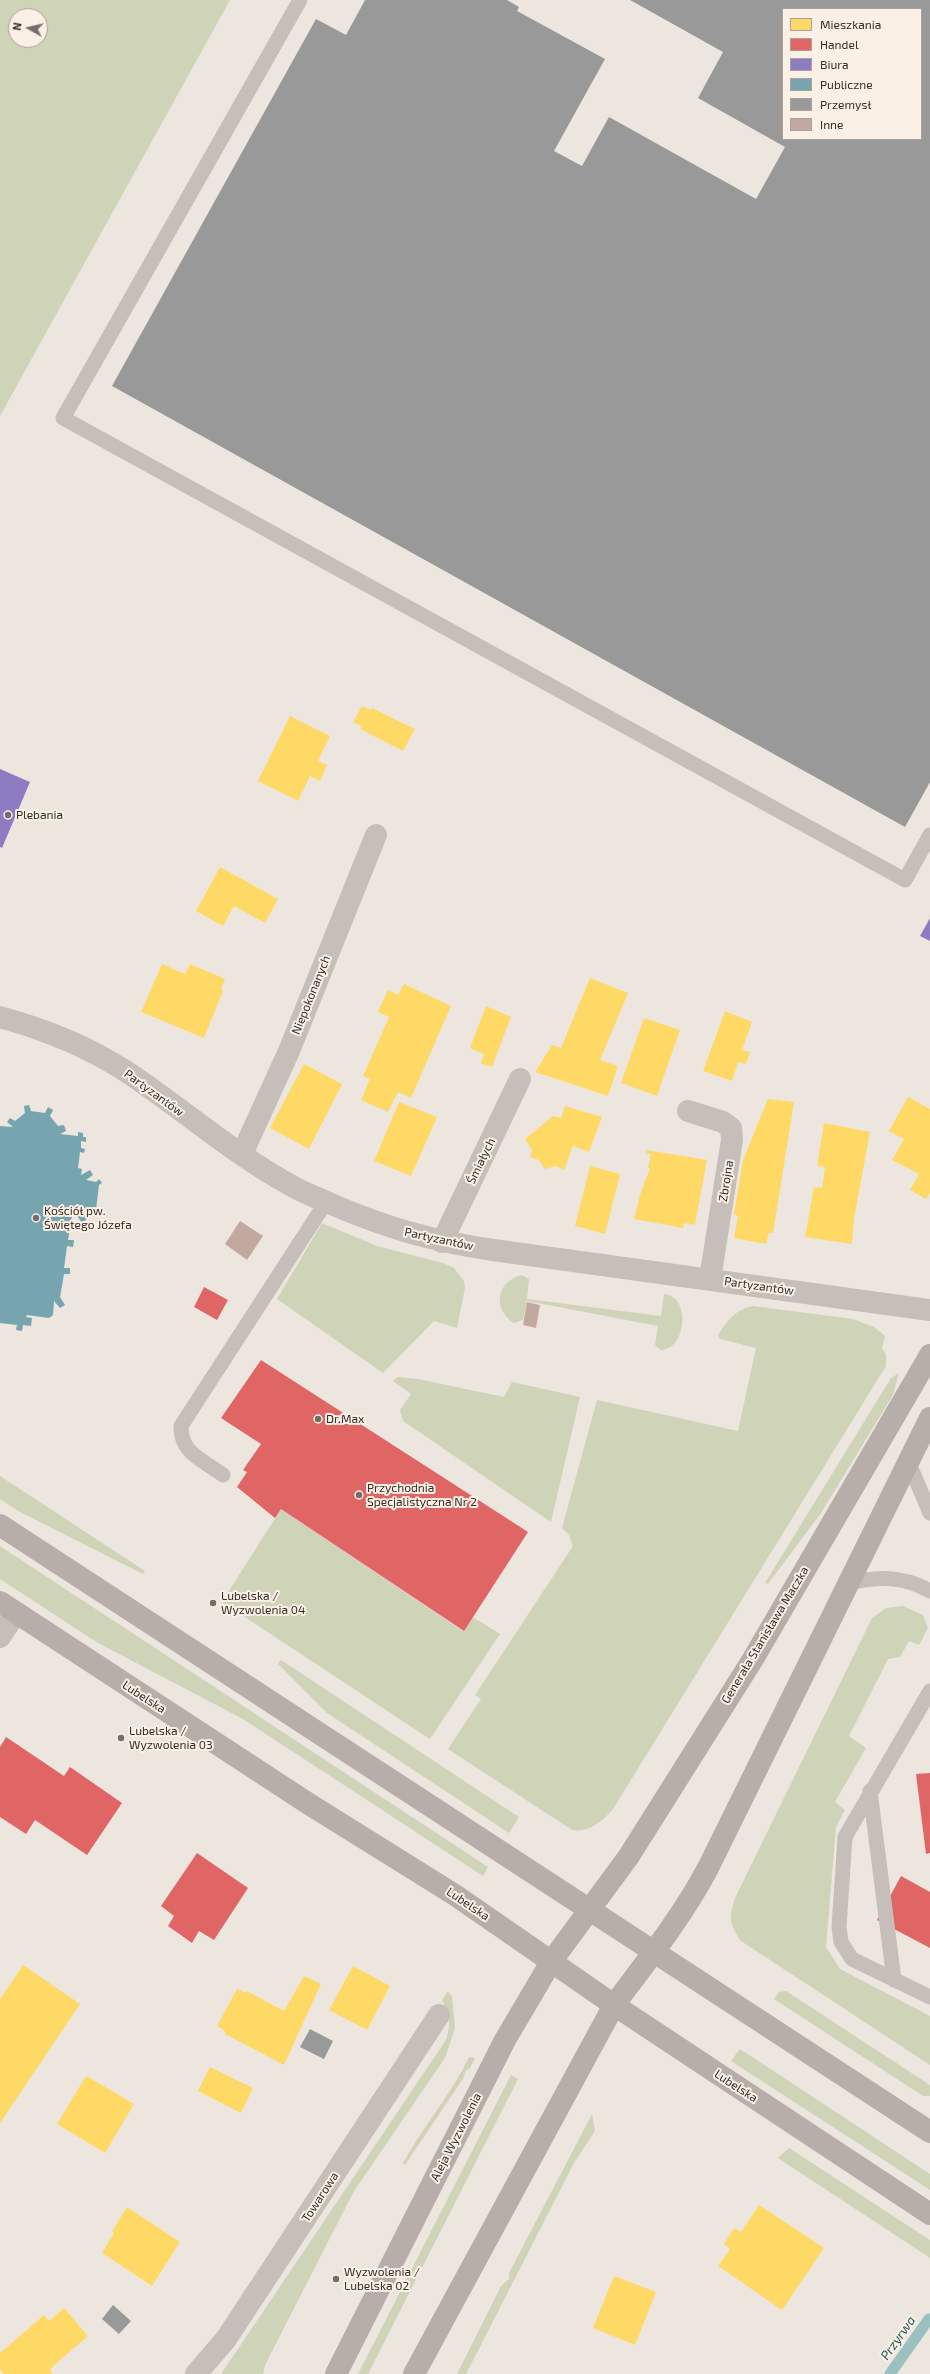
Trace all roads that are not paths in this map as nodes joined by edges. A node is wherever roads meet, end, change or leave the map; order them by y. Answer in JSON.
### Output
{"nodes":[{"id":1,"x":300,"y":0,"type":"edge"},
{"id":2,"x":376,"y":835,"type":"dead end"},
{"id":3,"x":930,"y":835,"type":"edge"},
{"id":4,"x":0,"y":1017,"type":"edge"},
{"id":5,"x":520,"y":1079,"type":"dead end"},
{"id":6,"x":688,"y":1111,"type":"dead end"},
{"id":7,"x":242,"y":1154,"type":"junction"},
{"id":8,"x":326,"y":1202,"type":"junction"},
{"id":9,"x":442,"y":1242,"type":"junction"},
{"id":10,"x":710,"y":1279,"type":"junction"},
{"id":11,"x":930,"y":1310,"type":"edge"},
{"id":12,"x":930,"y":1355,"type":"edge"},
{"id":13,"x":930,"y":1418,"type":"edge"},
{"id":14,"x":908,"y":1461,"type":"junction"},
{"id":15,"x":223,"y":1475,"type":"dead end"},
{"id":16,"x":930,"y":1513,"type":"edge"},
{"id":17,"x":0,"y":1525,"type":"edge"},
{"id":18,"x":847,"y":1583,"type":"junction"},
{"id":19,"x":930,"y":1591,"type":"edge"},
{"id":20,"x":8,"y":1608,"type":"edge"},
{"id":21,"x":0,"y":1637,"type":"edge"},
{"id":22,"x":930,"y":1691,"type":"edge"},
{"id":23,"x":870,"y":1791,"type":"junction"},
{"id":24,"x":590,"y":1909,"type":"junction"},
{"id":25,"x":653,"y":1953,"type":"junction"},
{"id":26,"x":551,"y":1962,"type":"junction"},
{"id":27,"x":894,"y":1980,"type":"junction"},
{"id":28,"x":930,"y":1998,"type":"edge"},
{"id":29,"x":614,"y":2005,"type":"junction"},
{"id":30,"x":439,"y":2015,"type":"dead end"},
{"id":31,"x":927,"y":2127,"type":"edge"},
{"id":32,"x":930,"y":2214,"type":"edge"},
{"id":33,"x":196,"y":2374,"type":"edge"},
{"id":34,"x":336,"y":2374,"type":"edge"},
{"id":35,"x":414,"y":2374,"type":"edge"}],
"edges":[{"from":1,"to":3,"type":"lane"},
{"from":2,"to":7,"type":"street","name":"Niepokonanych"},
{"from":4,"to":7,"type":"street","name":"Partyzantów"},
{"from":5,"to":9,"type":"street","name":"Śmiałych"},
{"from":6,"to":10,"type":"street","name":"Zbrojna"},
{"from":7,"to":8,"type":"street","name":"Partyzantów"},
{"from":8,"to":9,"type":"street","name":"Partyzantów"},
{"from":8,"to":15,"type":"lane"},
{"from":9,"to":10,"type":"street","name":"Partyzantów"},
{"from":10,"to":11,"type":"street","name":"Partyzantów"},
{"from":12,"to":24,"type":"main road","name":"Generała Stanisława Maczka"},
{"from":13,"to":14,"type":"main road"},
{"from":14,"to":16,"type":"lane"},
{"from":14,"to":18,"type":"main road"},
{"from":17,"to":24,"type":"main road"},
{"from":18,"to":19,"type":"lane"},
{"from":18,"to":25,"type":"main road"},
{"from":20,"to":21,"type":"street"},
{"from":20,"to":26,"type":"main road","name":"Lubelska"},
{"from":22,"to":23,"type":"lane"},
{"from":23,"to":27,"type":"lane"},
{"from":23,"to":27,"type":"lane"},
{"from":24,"to":25,"type":"main road"},
{"from":24,"to":26,"type":"main road","name":"Aleja Wyzwolenia"},
{"from":25,"to":29,"type":"main road"},
{"from":25,"to":31,"type":"main road"},
{"from":26,"to":29,"type":"main road","name":"Lubelska"},
{"from":26,"to":34,"type":"main road","name":"Aleja Wyzwolenia"},
{"from":27,"to":28,"type":"lane"},
{"from":29,"to":32,"type":"main road","name":"Lubelska"},
{"from":29,"to":35,"type":"main road"},
{"from":30,"to":33,"type":"street","name":"Towarowa"}]}
